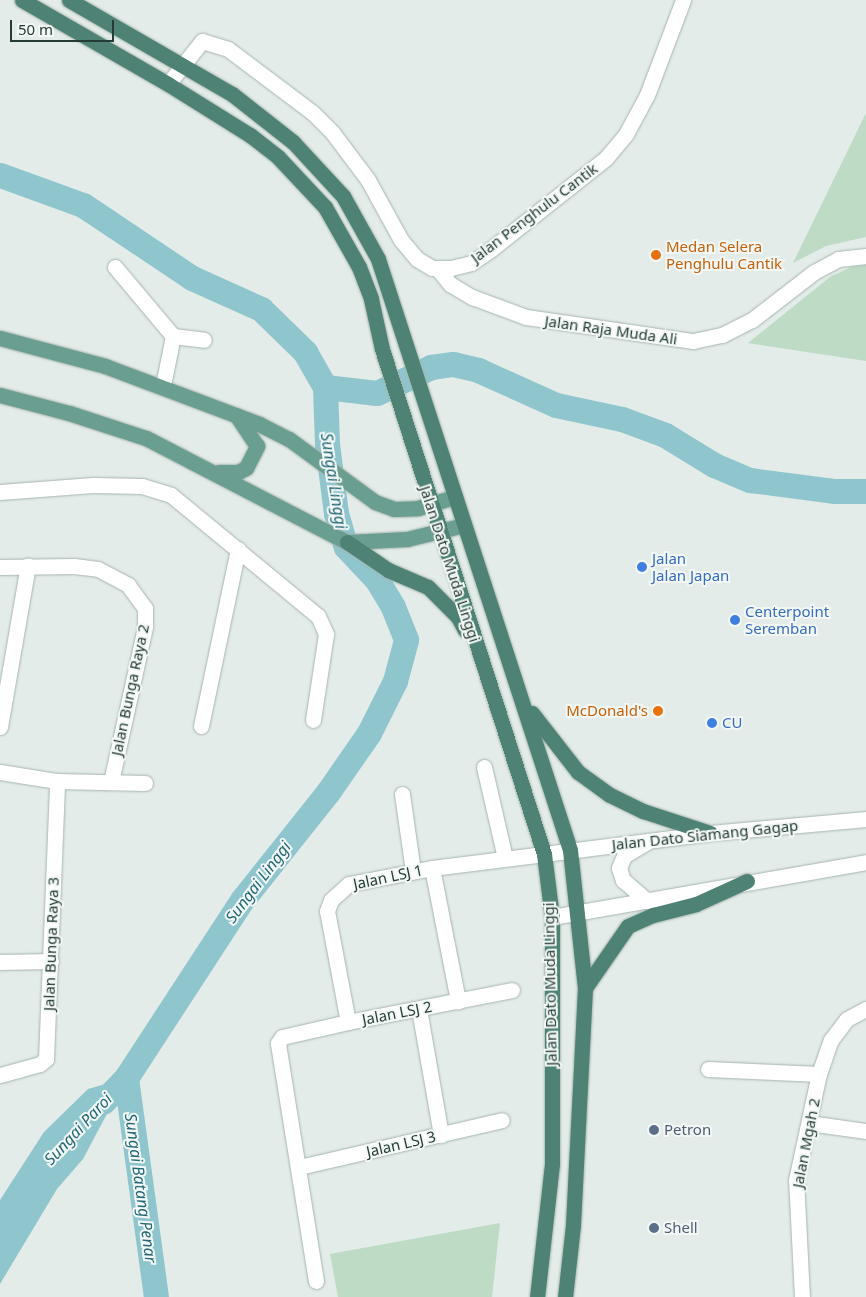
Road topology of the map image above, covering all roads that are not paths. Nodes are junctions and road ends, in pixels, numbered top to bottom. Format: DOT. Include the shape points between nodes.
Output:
graph roads {
  1 [pos="22,0"];
  2 [pos="69,0"];
  3 [pos="683,0"];
  4 [pos="182,64"];
  5 [pos="168,84"];
  6 [pos="866,256"];
  7 [pos="116,267"];
  8 [pos="437,268"];
  9 [pos="173,336"];
  10 [pos="0,338"];
  11 [pos="204,340"];
  12 [pos="163,385"];
  13 [pos="0,395"];
  14 [pos="235,414"];
  15 [pos="217,472"];
  16 [pos="0,492"];
  17 [pos="455,497"];
  18 [pos="432,505"];
  19 [pos="464,526"];
  20 [pos="440,533"];
  21 [pos="347,542"];
  22 [pos="238,549"];
  23 [pos="28,565"];
  24 [pos="0,568"];
  25 [pos="478,653"];
  26 [pos="524,702"];
  27 [pos="313,720"];
  28 [pos="201,726"];
  29 [pos="0,727"];
  30 [pos="484,767"];
  31 [pos="0,772"];
  32 [pos="57,781"];
  33 [pos="110,782"];
  34 [pos="145,784"];
  35 [pos="402,794"];
  36 [pos="866,819"];
  37 [pos="710,833"];
  38 [pos="651,840"];
  39 [pos="570,850"];
  40 [pos="544,854"];
  41 [pos="505,858"];
  42 [pos="866,862"];
  43 [pos="432,868"];
  44 [pos="414,871"];
  45 [pos="747,881"];
  46 [pos="647,900"];
  47 [pos="578,914"];
  48 [pos="552,917"];
  49 [pos="51,961"];
  50 [pos="0,962"];
  51 [pos="585,988"];
  52 [pos="512,990"];
  53 [pos="458,1001"];
  54 [pos="866,1008"];
  55 [pos="420,1009"];
  56 [pos="348,1022"];
  57 [pos="708,1069"];
  58 [pos="819,1074"];
  59 [pos="0,1075"];
  60 [pos="502,1120"];
  61 [pos="808,1124"];
  62 [pos="866,1131"];
  63 [pos="441,1135"];
  64 [pos="299,1167"];
  65 [pos="316,1281"];
  66 [pos="537,1297"];
  67 [pos="565,1297"];
  68 [pos="802,1297"];
  1 -- 5 [label="highway, Jalan Dato Muda Linggi"];
  2 -- 4 [label="highway, Jalan Dato Muda Linggi"];
  3 -- 8 [label="street, Jalan Penghulu Cantik" via="641,108 626,134 606,158 471,263"];
  4 -- 5 [label="street"];
  4 -- 8 [label="street" via="202,41 221,45 313,113 352,156 401,240 416,259"];
  4 -- 17 [label="highway, Jalan Dato Muda Linggi" via="232,94 274,126 320,168 343,196 378,259"];
  5 -- 18 [label="highway, Jalan Dato Muda Linggi" via="250,135 278,157 325,207 359,266 371,299 382,349"];
  6 -- 8 [label="street, Jalan Raja Muda Ali" via="838,259 814,272 752,320 722,335 692,341 526,317 472,297 450,284"];
  7 -- 9 [label="street"];
  9 -- 11 [label="street"];
  9 -- 12 [label="street"];
  10 -- 12 [label="main road" via="35,345"];
  12 -- 14 [label="main road"];
  13 -- 15 [label="main road" via="69,412 146,438"];
  14 -- 15 [label="main road" via="257,446 246,468 238,472"];
  14 -- 18 [label="main road" via="289,439 375,502 394,509"];
  15 -- 21 [label="main road"];
  16 -- 22 [label="street" via="93,485 142,486 171,495"];
  17 -- 18 [label="main road"];
  17 -- 19 [label="highway, Jalan Dato Muda Linggi"];
  18 -- 20 [label="highway, Jalan Dato Muda Linggi"];
  19 -- 20 [label="main road"];
  19 -- 26 [label="highway, Jalan Dato Muda Linggi"];
  20 -- 21 [label="main road" via="407,539"];
  20 -- 25 [label="highway, Jalan Dato Muda Linggi"];
  21 -- 25 [label="highway" via="388,570 428,587 458,617"];
  22 -- 27 [label="street" via="318,616 326,634"];
  22 -- 28 [label="street"];
  23 -- 24 [label="street, Jalan Bunga Raya 2"];
  23 -- 29 [label="street"];
  23 -- 33 [label="street, Jalan Bunga Raya 2" via="98,569 128,585 145,608 145,626"];
  25 -- 40 [label="highway, Jalan Dato Muda Linggi"];
  26 -- 37 [label="highway" via="578,772 610,795 643,811"];
  26 -- 39 [label="highway, Jalan Dato Muda Linggi"];
  30 -- 41 [label="street"];
  31 -- 32 [label="street"];
  32 -- 33 [label="street"];
  32 -- 49 [label="street, Jalan Bunga Raya 3"];
  33 -- 34 [label="street"];
  35 -- 44 [label="street"];
  36 -- 37 [label="street, Jalan Dato Siamang Gagap"];
  37 -- 38 [label="street, Jalan Dato Siamang Gagap"];
  38 -- 39 [label="street, Jalan Dato Siamang Gagap"];
  38 -- 46 [label="street" via="624,856 619,868 623,880"];
  39 -- 40 [label="street, Jalan Dato Siamang Gagap"];
  39 -- 47 [label="highway, Jalan Dato Muda Linggi"];
  40 -- 41 [label="street, Jalan LSJ 1"];
  40 -- 48 [label="highway, Jalan Dato Muda Linggi"];
  41 -- 43 [label="street, Jalan LSJ 1"];
  42 -- 45 [label="street"];
  43 -- 44 [label="street, Jalan LSJ 1"];
  43 -- 53 [label="street"];
  44 -- 56 [label="street, Jalan LSJ 1" via="349,884 331,900 327,911"];
  45 -- 46 [label="street"];
  45 -- 51 [label="highway" via="696,904 653,914 628,926"];
  46 -- 47 [label="street"];
  47 -- 48 [label="street"];
  47 -- 51 [label="highway, Jalan Dato Muda Linggi"];
  48 -- 66 [label="highway, Jalan Dato Muda Linggi" via="552,1164"];
  49 -- 50 [label="street"];
  49 -- 59 [label="street, Jalan Bunga Raya 3" via="46,1059 40,1064"];
  51 -- 67 [label="highway, Jalan Dato Muda Linggi" via="573,1225"];
  52 -- 53 [label="street, Jalan LSJ 2"];
  53 -- 55 [label="street, Jalan LSJ 2"];
  54 -- 58 [label="street, Jalan Mgah 2" via="847,1019 831,1040"];
  55 -- 56 [label="street, Jalan LSJ 2"];
  55 -- 63 [label="street"];
  56 -- 64 [label="street, Jalan LSJ 2" via="282,1037 278,1052"];
  57 -- 58 [label="street"];
  58 -- 61 [label="street, Jalan Mgah 2"];
  60 -- 63 [label="street, Jalan LSJ 3"];
  61 -- 62 [label="street"];
  61 -- 68 [label="street, Jalan Mgah 2" via="796,1180"];
  63 -- 64 [label="street, Jalan LSJ 3"];
  64 -- 65 [label="street"];
}
